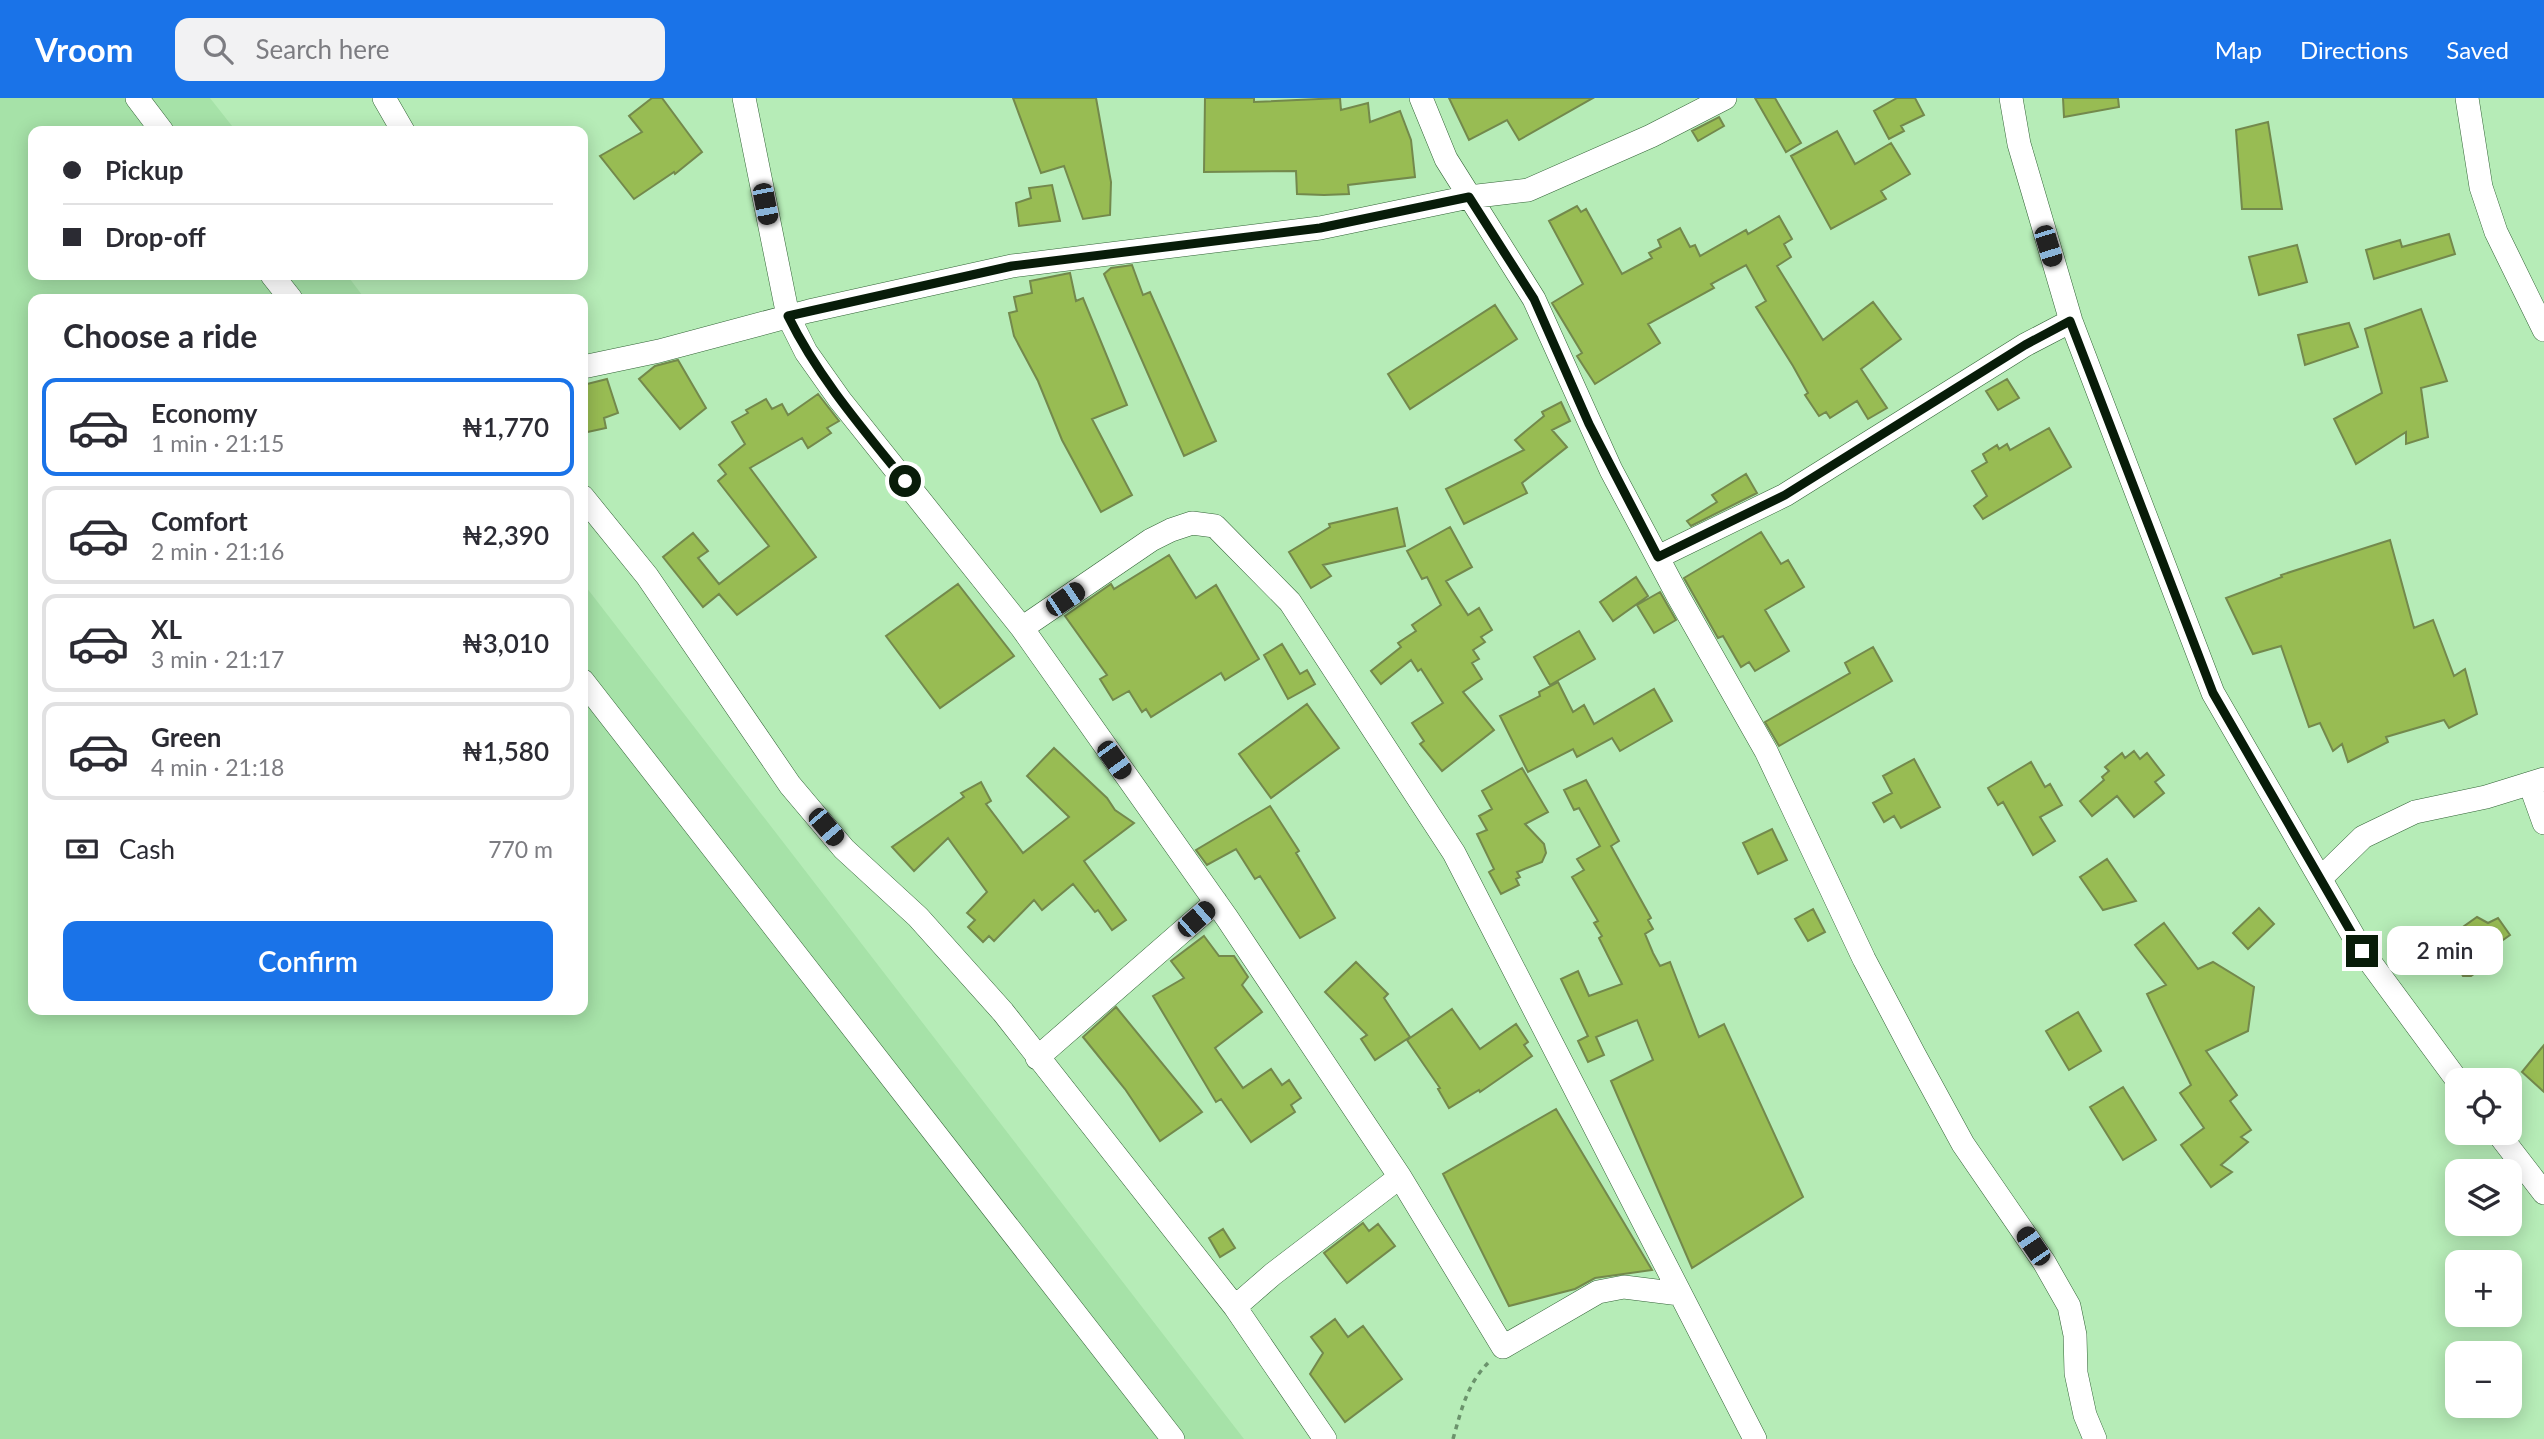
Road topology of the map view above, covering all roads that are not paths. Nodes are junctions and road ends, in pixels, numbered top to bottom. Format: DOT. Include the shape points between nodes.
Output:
graph roads {
  1 [pos="137,98"];
  2 [pos="384,98"];
  3 [pos="744,98"];
  4 [pos="1421,98"];
  5 [pos="1725,98"];
  6 [pos="2011,98"];
  7 [pos="2467,98"];
  8 [pos="158,126"];
  9 [pos="400,126"];
  10 [pos="1469,197"];
  11 [pos="276,280"];
  12 [pos="287,294"];
  13 [pos="788,316"];
  14 [pos="2070,321"];
  15 [pos="2544,330"];
  16 [pos="588,367"];
  17 [pos="588,503"];
  18 [pos="1658,557"];
  19 [pos="1021,628"];
  20 [pos="588,687"];
  21 [pos="2537,781"];
  22 [pos="2544,823"];
  23 [pos="2321,878"];
  24 [pos="1216,902"];
  25 [pos="1037,1058"];
  26 [pos="2448,1068"];
  27 [pos="2507,1145"];
  28 [pos="1400,1177"];
  29 [pos="2544,1193"];
  30 [pos="1681,1294"];
  31 [pos="1235,1307"];
  32 [pos="1173,1439"];
  33 [pos="1325,1439"];
  34 [pos="1755,1439"];
  35 [pos="2095,1439"];
  1 -- 8 [label="street"];
  2 -- 9 [label="street"];
  3 -- 13 [label="street"];
  4 -- 10 [label="street" via="1446,159"];
  5 -- 10 [label="street" via="1528,190"];
  6 -- 14 [label="street" via="2019,144"];
  7 -- 15 [label="street" via="2481,187 2496,232"];
  10 -- 13 [label="street" via="1320,228 1012,266"];
  10 -- 18 [label="street" via="1534,299 1589,424"];
  11 -- 12 [label="street"];
  13 -- 16 [label="street"];
  13 -- 19 [label="street" via="806,352 840,400"];
  14 -- 18 [label="street" via="1785,495"];
  14 -- 23 [label="street" via="2213,693"];
  17 -- 25 [label="street" via="647,576 790,785 844,849 918,916"];
  18 -- 35 [label="street" via="1766,751 1864,959 1932,1088 1963,1144 2069,1306 2076,1373"];
  19 -- 24 [label="street"];
  19 -- 30 [label="street" via="1161,535 1192,523 1215,526 1290,602 1454,853"];
  20 -- 32 [label="street"];
  21 -- 22 [label="street"];
  21 -- 23 [label="street" via="2415,812 2363,837"];
  23 -- 26 [label="street" via="2362,951"];
  24 -- 25 [label="street"];
  24 -- 28 [label="street"];
  25 -- 31 [label="street"];
  27 -- 29 [label="street"];
  28 -- 30 [label="street" via="1503,1347 1598,1292 1624,1287"];
  28 -- 31 [label="street"];
  30 -- 34 [label="street"];
  31 -- 33 [label="street"];
}
